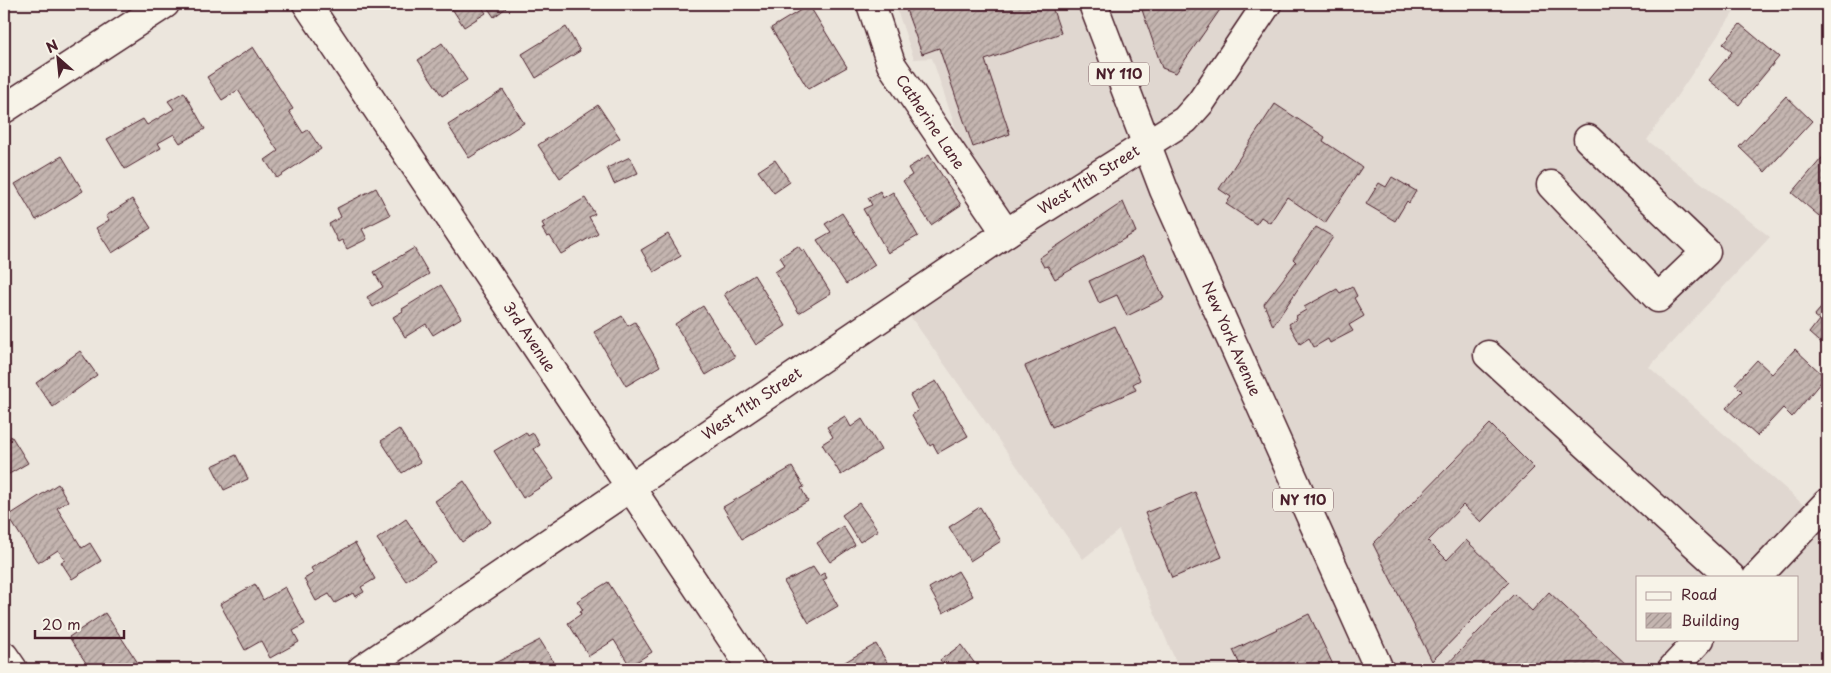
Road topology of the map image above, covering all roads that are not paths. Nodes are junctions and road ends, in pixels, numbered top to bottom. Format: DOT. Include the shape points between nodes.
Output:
graph roads {
  1 [pos="165,4"];
  2 [pos="307,4"];
  3 [pos="870,4"];
  4 [pos="1093,4"];
  5 [pos="1267,4"];
  6 [pos="4,109"];
  7 [pos="1588,139"];
  8 [pos="1146,144"];
  9 [pos="1551,185"];
  10 [pos="1006,233"];
  11 [pos="1488,356"];
  12 [pos="631,486"];
  13 [pos="1827,503"];
  14 [pos="1730,576"];
  15 [pos="1759,576"];
  16 [pos="1699,640"];
  17 [pos="4,656"];
  18 [pos="13,669"];
  19 [pos="362,669"];
  20 [pos="752,669"];
  21 [pos="1379,669"];
  22 [pos="1672,669"];
  1 -- 6 [label="street"];
  2 -- 12 [label="street, 3rd Avenue"];
  3 -- 10 [label="street, Catherine Lane" via="891,64"];
  4 -- 8 [label="street, New York Avenue / NY 110"];
  5 -- 8 [label="street, West 11th Street" via="1201,102 1185,120"];
  7 -- 9 [label="street" via="1706,252 1658,298"];
  8 -- 10 [label="street, West 11th Street"];
  8 -- 21 [label="street, New York Avenue / NY 110"];
  10 -- 12 [label="street, West 11th Street"];
  11 -- 14 [label="street"];
  12 -- 19 [label="street, West 11th Street"];
  12 -- 20 [label="street, 3rd Avenue"];
  13 -- 15 [label="street"];
  16 -- 22 [label="street"];
  17 -- 18 [label="street"];
}
